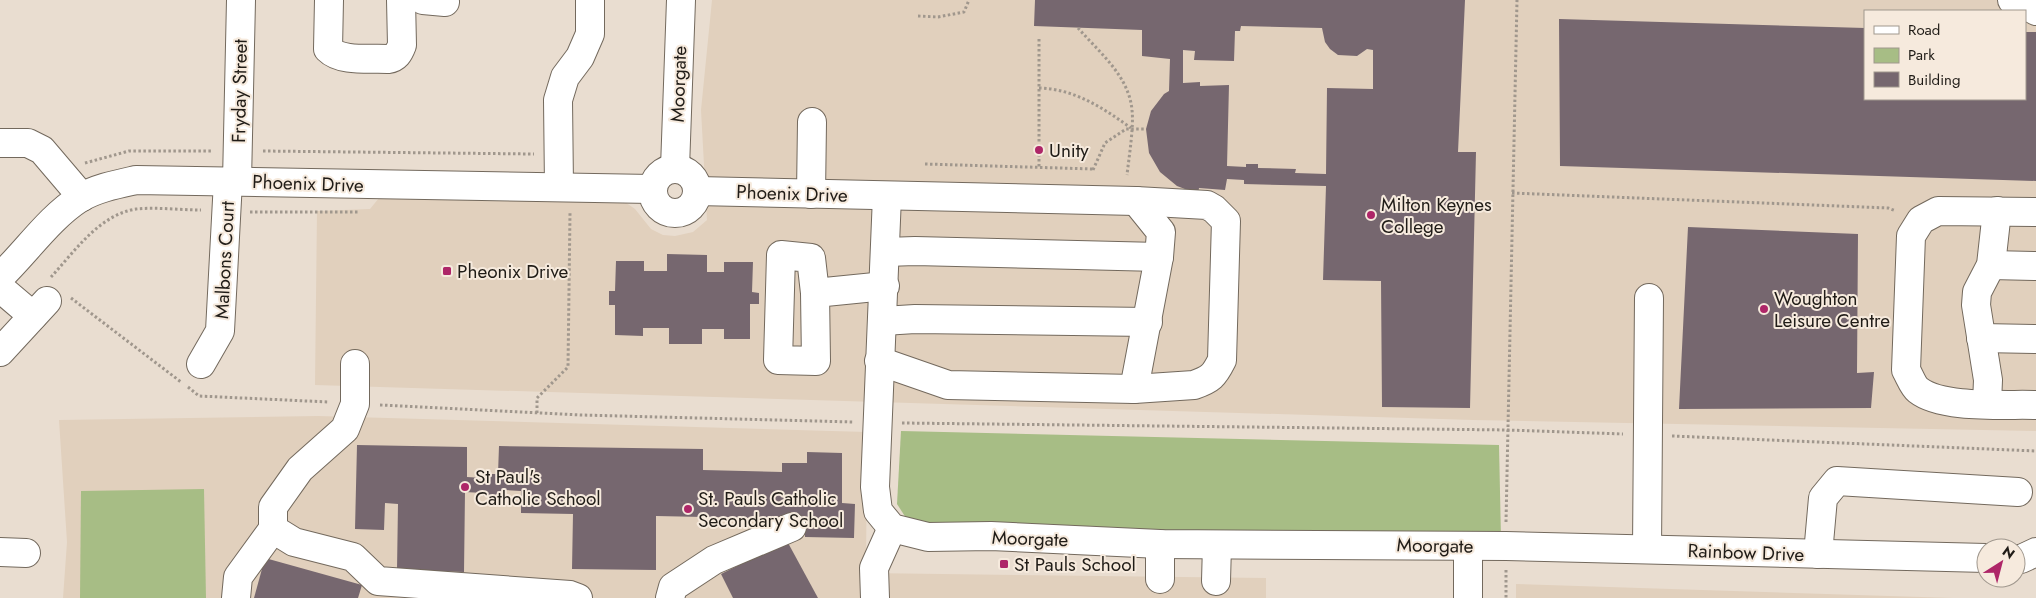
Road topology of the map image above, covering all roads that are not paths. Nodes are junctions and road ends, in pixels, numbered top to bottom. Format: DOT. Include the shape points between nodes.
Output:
graph roads {
  1 [pos="241,0"];
  2 [pos="329,0"];
  3 [pos="401,0"];
  4 [pos="590,0"];
  5 [pos="681,0"];
  6 [pos="2012,0"];
  7 [pos="2036,12"];
  8 [pos="812,122"];
  9 [pos="0,143"];
  10 [pos="676,168"];
  11 [pos="232,181"];
  12 [pos="565,187"];
  13 [pos="652,190"];
  14 [pos="697,191"];
  15 [pos="811,194"];
  16 [pos="887,196"];
  17 [pos="82,197"];
  18 [pos="1132,201"];
  19 [pos="1997,211"];
  20 [pos="2036,212"];
  21 [pos="886,252"];
  22 [pos="1159,257"];
  23 [pos="1990,265"];
  24 [pos="2036,266"];
  25 [pos="0,277"];
  26 [pos="885,286"];
  27 [pos="0,288"];
  28 [pos="816,293"];
  29 [pos="1649,298"];
  30 [pos="883,321"];
  31 [pos="1148,322"];
  32 [pos="1981,338"];
  33 [pos="2036,339"];
  34 [pos="0,352"];
  35 [pos="879,361"];
  36 [pos="201,364"];
  37 [pos="355,364"];
  38 [pos="1134,389"];
  39 [pos="1987,403"];
  40 [pos="2036,405"];
  41 [pos="2018,492"];
  42 [pos="792,527"];
  43 [pos="892,528"];
  44 [pos="272,529"];
  45 [pos="1160,544"];
  46 [pos="1217,545"];
  47 [pos="1468,546"];
  48 [pos="1506,546"];
  49 [pos="1647,549"];
  50 [pos="1818,554"];
  51 [pos="1976,558"];
  52 [pos="1160,579"];
  53 [pos="1216,581"];
  54 [pos="459,593"];
  55 [pos="512,594"];
  56 [pos="236,598"];
  57 [pos="578,598"];
  58 [pos="670,598"];
  59 [pos="876,598"];
  60 [pos="1468,598"];
  1 -- 11 [label="street, Fryday Street"];
  2 -- 3 [label="street" via="328,49 341,57 388,59 393,58 402,45"];
  4 -- 12 [label="street" via="590,34 580,57 565,77 558,100"];
  5 -- 10 [label="street, Moorgate"];
  6 -- 7 [label="street"];
  8 -- 15 [label="street"];
  9 -- 17 [label="street" via="28,143 42,150"];
  10 -- 13 [label="street" via="664,171 656,178"];
  10 -- 14 [label="street" via="694,180"];
  11 -- 12 [label="street, Phoenix Drive"];
  11 -- 17 [label="street, Phoenix Drive" via="136,180"];
  11 -- 36 [label="street, Malbons Court" via="227,210 220,331"];
  12 -- 13 [label="street, Phoenix Drive"];
  13 -- 14 [label="street" via="654,201 662,210 674,214 685,211 694,203"];
  14 -- 15 [label="street, Phoenix Drive"];
  15 -- 16 [label="street, Phoenix Drive"];
  16 -- 18 [label="street, Phoenix Drive"];
  16 -- 21 [label="street"];
  17 -- 25 [label="street, Phoenix Drive" via="58,215"];
  18 -- 22 [label="street" via="1161,232"];
  18 -- 38 [label="street, Phoenix Drive" via="1207,205 1226,221 1222,360 1214,376 1194,385"];
  19 -- 20 [label="street"];
  19 -- 23 [label="street"];
  19 -- 39 [label="street" via="1938,211 1921,220 1911,236 1906,370 1916,388 1927,396 1946,402"];
  21 -- 22 [label="street"];
  21 -- 26 [label="street"];
  22 -- 31 [label="street"];
  23 -- 24 [label="street"];
  23 -- 32 [label="street" via="1977,292"];
  26 -- 28 [label="street"];
  26 -- 30 [label="street"];
  27 -- 34 [label="street" via="49,298"];
  29 -- 49 [label="street"];
  30 -- 31 [label="street"];
  30 -- 35 [label="street"];
  31 -- 38 [label="street"];
  32 -- 33 [label="street"];
  32 -- 39 [label="street" via="1988,380"];
  35 -- 38 [label="street" via="948,384"];
  35 -- 43 [label="street" via="875,487 878,511"];
  37 -- 44 [label="street" via="355,404 345,429 300,468 273,507"];
  39 -- 40 [label="street"];
  41 -- 50 [label="street" via="1838,481 1823,498"];
  42 -- 58 [label="street" via="714,560 673,587"];
  43 -- 45 [label="street, Moorgate" via="928,537 991,536"];
  43 -- 59 [label="street" via="874,568"];
  44 -- 54 [label="street" via="294,542 352,557 378,581"];
  44 -- 56 [label="street" via="238,577"];
  45 -- 46 [label="street, Moorgate"];
  45 -- 52 [label="street"];
  46 -- 47 [label="street, Moorgate"];
  46 -- 53 [label="street"];
  47 -- 48 [label="street, Moorgate"];
  47 -- 60 [label="street"];
  48 -- 49 [label="street, Rainbow Drive"];
  49 -- 50 [label="street, Rainbow Drive"];
  50 -- 51 [label="street, Rainbow Drive"];
  54 -- 55 [label="street"];
  55 -- 57 [label="street" via="570,595"];
}
